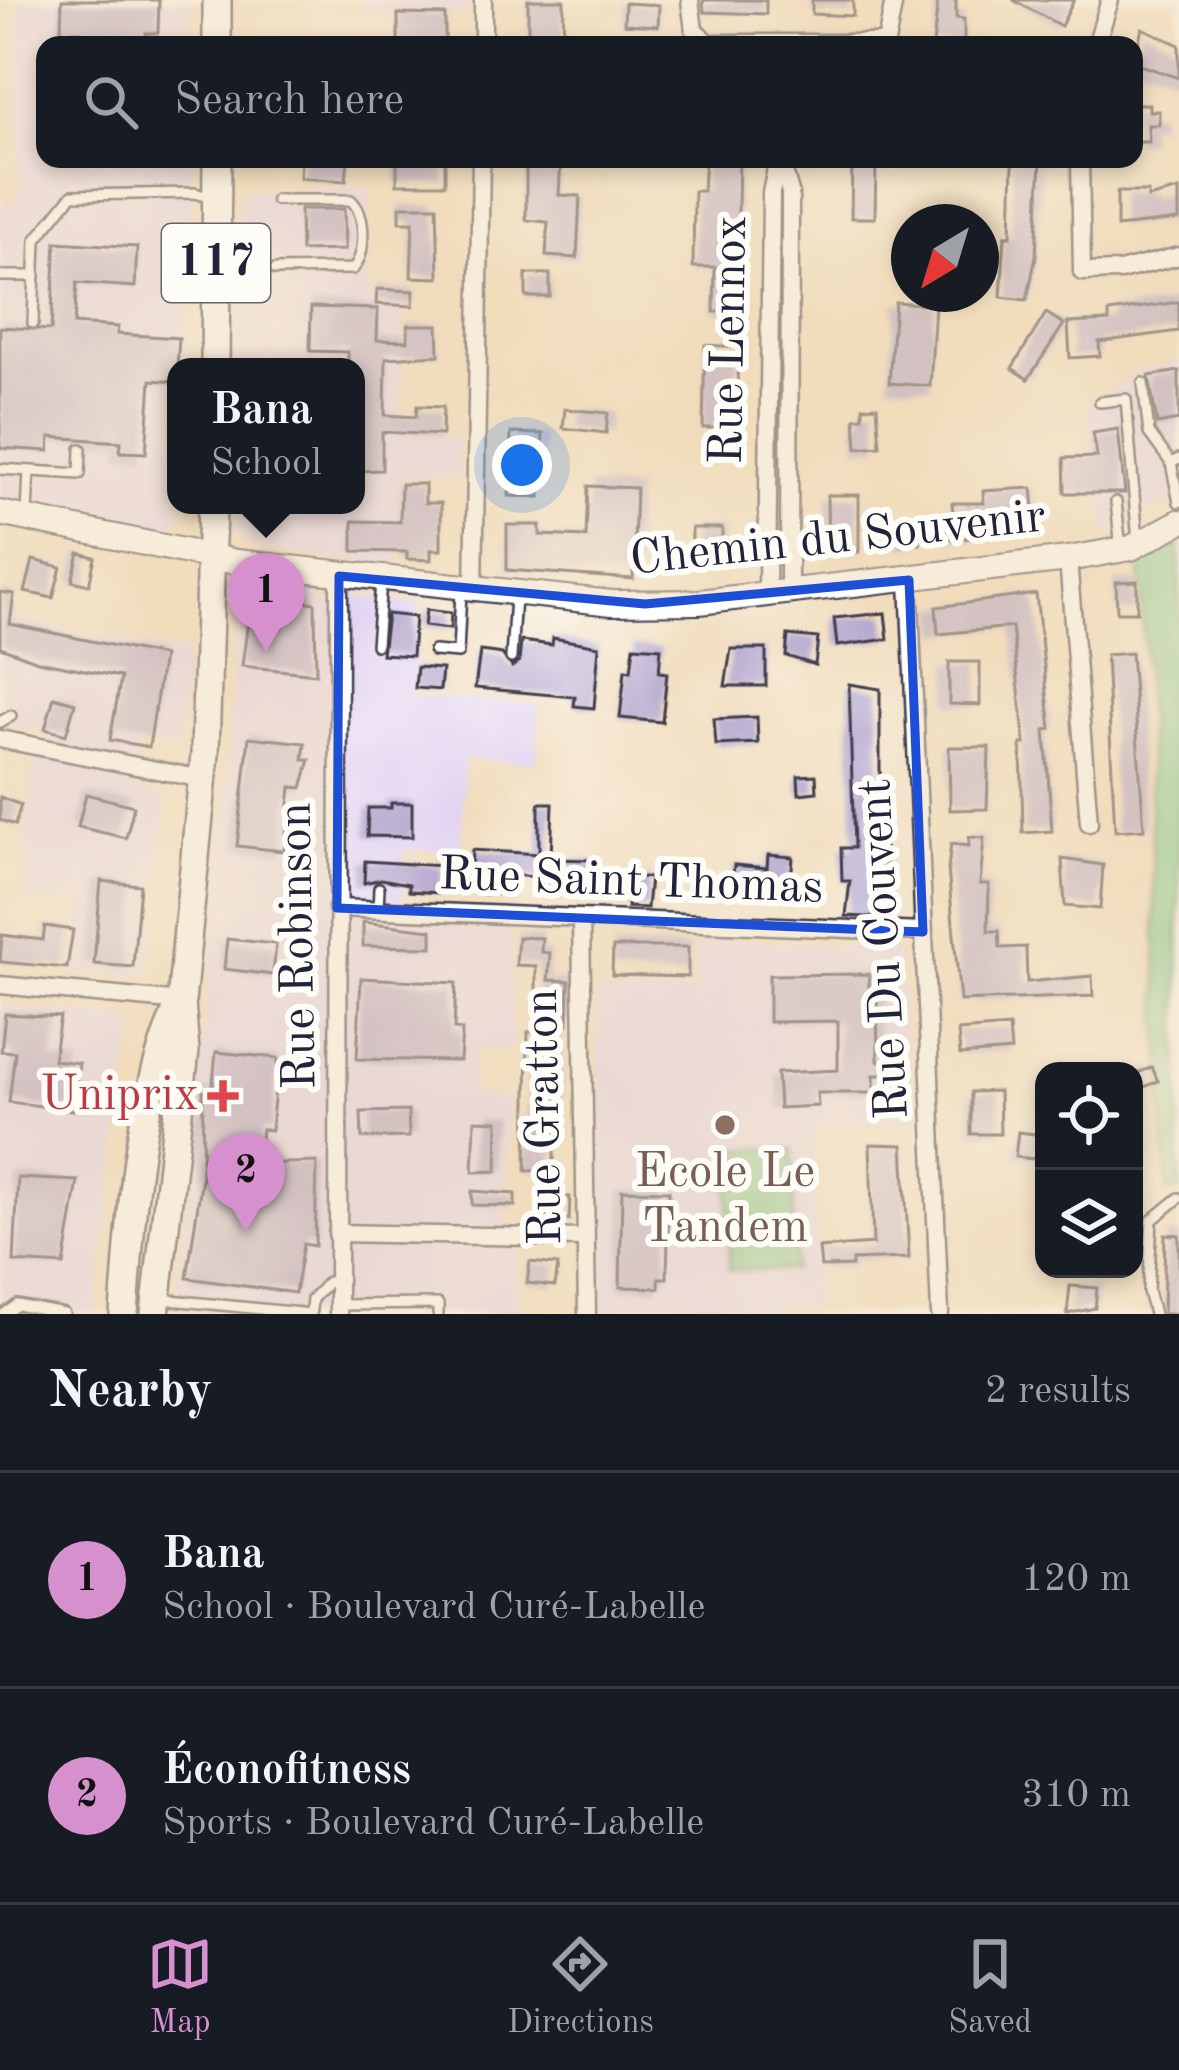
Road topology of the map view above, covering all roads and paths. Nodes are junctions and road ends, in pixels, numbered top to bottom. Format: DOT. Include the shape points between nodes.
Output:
graph roads {
  1 [pos="217,0"];
  2 [pos="483,0"];
  3 [pos="690,0"];
  4 [pos="894,0"];
  5 [pos="1110,0"];
  6 [pos="217,36"];
  7 [pos="483,36"];
  8 [pos="701,36"];
  9 [pos="887,36"];
  10 [pos="1099,36"];
  11 [pos="217,168"];
  12 [pos="482,168"];
  13 [pos="782,168"];
  14 [pos="1080,168"];
  15 [pos="217,200"];
  16 [pos="276,200"];
  17 [pos="1179,256"];
  18 [pos="275,270"];
  19 [pos="0,276"];
  20 [pos="35,277"];
  21 [pos="33,323"];
  22 [pos="214,358"];
  23 [pos="1143,383"];
  24 [pos="1100,402"];
  25 [pos="81,449"];
  26 [pos="1175,461"];
  27 [pos="0,470"];
  28 [pos="29,471"];
  29 [pos="1116,502"];
  30 [pos="1179,502"];
  31 [pos="0,513"];
  32 [pos="212,514"];
  33 [pos="27,520"];
  34 [pos="1179,522"];
  35 [pos="1130,547"];
  36 [pos="212,558"];
  37 [pos="1068,559"];
  38 [pos="338,576"];
  39 [pos="909,580"];
  40 [pos="381,582"];
  41 [pos="468,591"];
  42 [pos="778,594"];
  43 [pos="516,596"];
  44 [pos="376,645"];
  45 [pos="434,651"];
  46 [pos="511,658"];
  47 [pos="0,739"];
  48 [pos="202,779"];
  49 [pos="1088,823"];
  50 [pos="379,888"];
  51 [pos="337,908"];
  52 [pos="378,909"];
  53 [pos="580,919"];
  54 [pos="923,932"];
  55 [pos="0,985"];
  56 [pos="181,1002"];
  57 [pos="1179,1198"];
  58 [pos="337,1233"];
  59 [pos="585,1238"];
  60 [pos="337,1281"];
  61 [pos="155,1306"];
  62 [pos="338,1310"];
  63 [pos="311,1312"];
  64 [pos="4,1314"];
  65 [pos="64,1314"];
  66 [pos="124,1314"];
  67 [pos="438,1314"];
  68 [pos="587,1314"];
  69 [pos="940,1314"];
  70 [pos="1154,1314"];
  1 -- 6 [label="main road"];
  2 -- 7 [label="street"];
  3 -- 8 [label="street"];
  4 -- 9 [label="street"];
  5 -- 10 [label="street"];
  11 -- 15 [label="main road, 117"];
  12 -- 41 [label="street"];
  13 -- 42 [label="street, Rue Lennox" via="790,192"];
  14 -- 17 [label="street" via="1082,272"];
  15 -- 20 [label="lane" via="72,195 36,240"];
  15 -- 22 [label="main road, 117"];
  16 -- 18 [label="lane" via="351,200 361,214 361,253 352,269"];
  19 -- 20 [label="lane"];
  20 -- 21 [label="lane"];
  23 -- 26 [label="lane" via="1149,433"];
  24 -- 35 [label="lane" via="1126,400"];
  25 -- 28 [label="lane" via="80,474"];
  26 -- 30 [label="lane"];
  27 -- 28 [label="lane"];
  28 -- 33 [label="lane"];
  29 -- 35 [label="lane"];
  31 -- 33 [label="street, Chemin du Souvenir"];
  32 -- 36 [label="main road"];
  33 -- 36 [label="street, Chemin du Souvenir"];
  34 -- 35 [label="street, Chemin du Souvenir"];
  35 -- 37 [label="street, Chemin du Souvenir"];
  36 -- 38 [label="street, Chemin du Souvenir"];
  36 -- 48 [label="main road"];
  37 -- 39 [label="street, Chemin du Souvenir"];
  37 -- 49 [label="street"];
  38 -- 40 [label="street, Chemin du Souvenir"];
  38 -- 51 [label="street, Rue Robinson"];
  39 -- 42 [label="street, Chemin du Souvenir"];
  39 -- 54 [label="street, Rue Du Couvent"];
  40 -- 41 [label="street, Chemin du Souvenir"];
  40 -- 44 [label="lane"];
  41 -- 43 [label="street, Chemin du Souvenir"];
  41 -- 45 [label="lane" via="458,653"];
  42 -- 43 [label="street, Chemin du Souvenir" via="674,604"];
  43 -- 46 [label="lane"];
  47 -- 48 [label="street"];
  48 -- 56 [label="main road"];
  50 -- 52 [label="lane"];
  51 -- 52 [label="street, Rue Saint Thomas"];
  51 -- 58 [label="street, Rue Robinson"];
  52 -- 53 [label="street, Rue Saint Thomas"];
  53 -- 54 [label="street, Rue Saint Thomas"];
  53 -- 59 [label="street, Rue Gratton"];
  54 -- 69 [label="street, Rue Du Couvent"];
  55 -- 56 [label="street"];
  56 -- 61 [label="main road" via="184,1052"];
  56 -- 66 [label="main road" via="160,1047"];
  57 -- 70 [label="lane" via="1151,1226"];
  58 -- 59 [label="street"];
  58 -- 60 [label="street, Rue Robinson"];
  59 -- 68 [label="street, Rue Gratton"];
  60 -- 62 [label="street, Rue Robinson"];
  60 -- 63 [label="lane" via="312,1299"];
  61 -- 63 [label="lane"];
  62 -- 67 [label="lane" via="438,1304"];
  64 -- 65 [label="lane" via="17,1305"];
}
